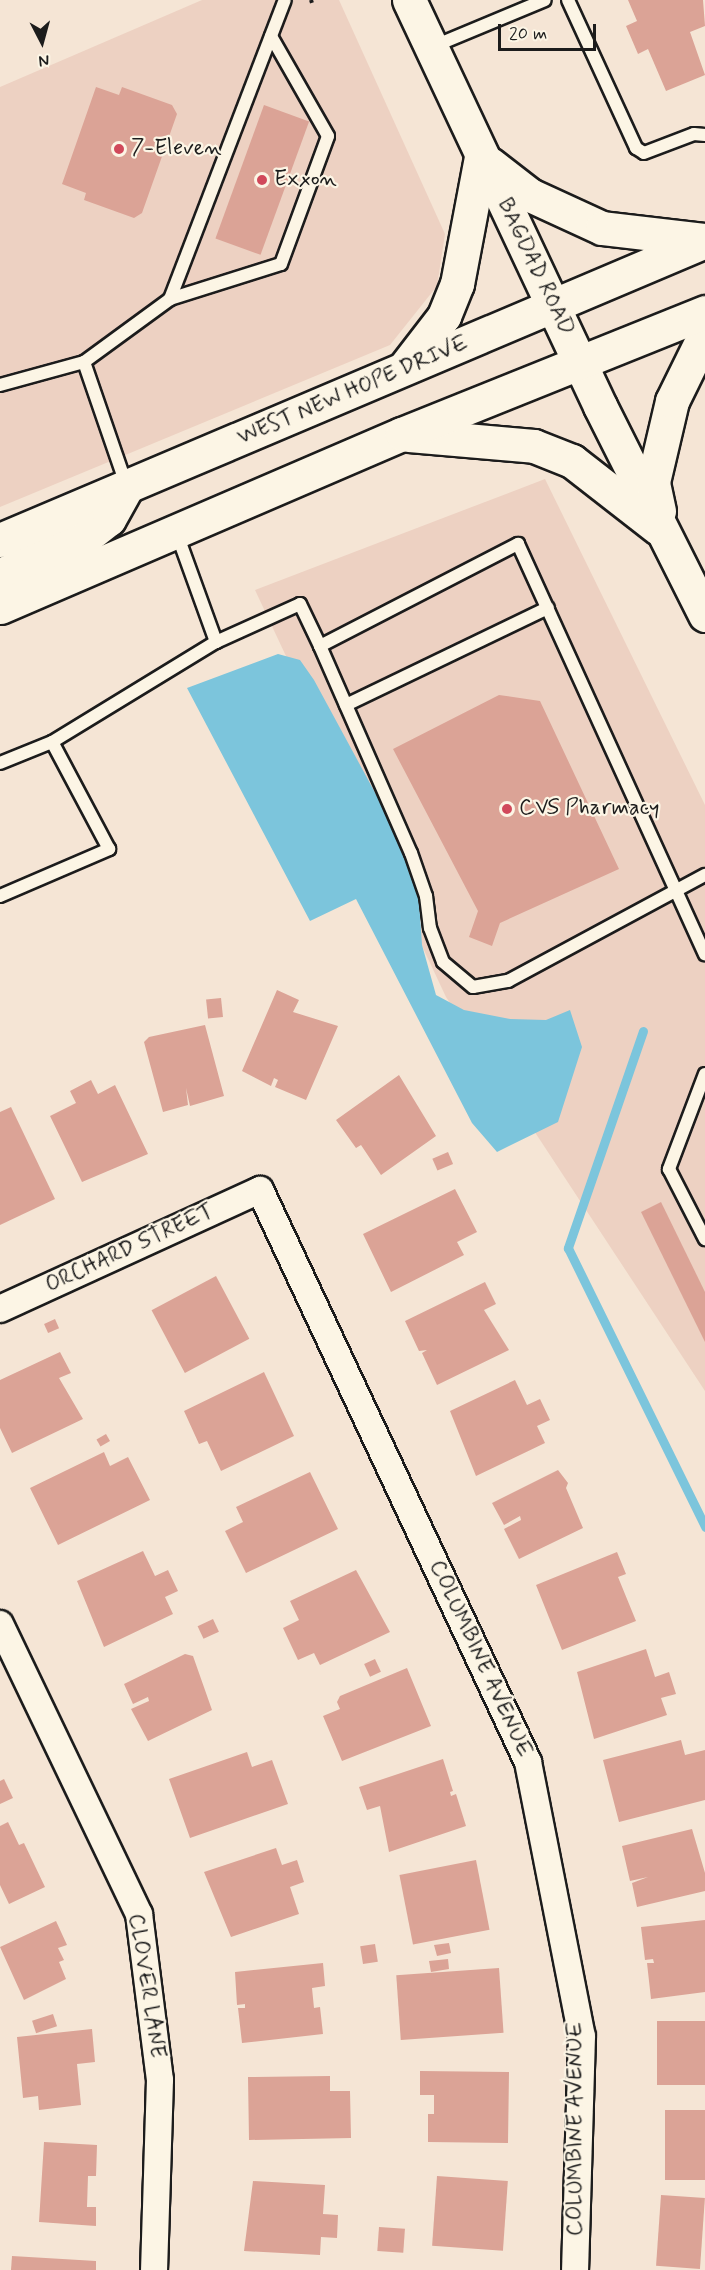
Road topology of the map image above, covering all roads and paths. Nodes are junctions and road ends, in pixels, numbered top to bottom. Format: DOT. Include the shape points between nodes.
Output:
graph roads {
  1 [pos="285,0"];
  2 [pos="409,0"];
  3 [pos="545,0"];
  4 [pos="568,0"];
  5 [pos="271,36"];
  6 [pos="431,48"];
  7 [pos="705,135"];
  8 [pos="482,157"];
  9 [pos="705,240"];
  10 [pos="170,299"];
  11 [pos="553,303"];
  12 [pos="705,312"];
  13 [pos="705,334"];
  14 [pos="84,362"];
  15 [pos="579,362"];
  16 [pos="403,369"];
  17 [pos="0,385"];
  18 [pos="402,434"];
  19 [pos="127,486"];
  20 [pos="664,533"];
  21 [pos="177,534"];
  22 [pos="0,540"];
  23 [pos="0,574"];
  24 [pos="0,607"];
  25 [pos="548,608"];
  26 [pos="705,615"];
  27 [pos="216,642"];
  28 [pos="320,646"];
  29 [pos="346,705"];
  30 [pos="51,742"];
  31 [pos="0,763"];
  32 [pos="705,875"];
  33 [pos="677,891"];
  34 [pos="0,896"];
  35 [pos="705,954"];
  36 [pos="705,1074"];
  37 [pos="260,1190"];
  38 [pos="705,1239"];
  39 [pos="0,1309"];
  40 [pos="0,1624"];
  41 [pos="154,2270"];
  42 [pos="574,2270"];
  1 -- 5 [label="lane"];
  2 -- 6 [label="main road, BAGDAD ROAD"];
  3 -- 6 [label="lane"];
  4 -- 7 [label="lane" via="636,148 644,153 694,134"];
  5 -- 10 [label="lane"];
  5 -- 10 [label="lane" via="328,136 281,264"];
  6 -- 8 [label="main road, BAGDAD ROAD"];
  8 -- 9 [label="main road" via="530,195 602,228"];
  8 -- 11 [label="main road, BAGDAD ROAD"];
  8 -- 16 [label="main road" via="457,284 444,316"];
  9 -- 11 [label="main road, WEST NEW HOPE DRIVE"];
  10 -- 14 [label="lane"];
  11 -- 15 [label="main road, BAGDAD ROAD"];
  11 -- 16 [label="main road, WEST NEW HOPE DRIVE"];
  12 -- 15 [label="main road"];
  13 -- 20 [label="main road" via="676,387 653,482"];
  14 -- 17 [label="lane"];
  14 -- 19 [label="lane"];
  15 -- 18 [label="main road"];
  15 -- 20 [label="main road, BAGDAD ROAD"];
  16 -- 19 [label="main road, WEST NEW HOPE DRIVE"];
  18 -- 20 [label="main road" via="534,446 572,461"];
  18 -- 21 [label="main road"];
  19 -- 22 [label="main road, WEST NEW HOPE DRIVE"];
  19 -- 23 [label="main road" via="110,519 82,540"];
  20 -- 26 [label="main road"];
  21 -- 24 [label="main road"];
  21 -- 27 [label="lane"];
  25 -- 28 [label="lane" via="518,544"];
  25 -- 29 [label="lane"];
  25 -- 33 [label="lane"];
  27 -- 28 [label="lane" via="300,604"];
  27 -- 30 [label="lane"];
  28 -- 29 [label="lane"];
  29 -- 33 [label="lane" via="411,853 443,962 473,987 508,981"];
  30 -- 31 [label="lane"];
  30 -- 34 [label="lane" via="109,849"];
  32 -- 33 [label="lane"];
  33 -- 35 [label="lane"];
  36 -- 38 [label="lane" via="669,1169"];
  37 -- 39 [label="street, ORCHARD STREET"];
  37 -- 42 [label="street, COLUMBINE AVENUE" via="528,1762 582,2036"];
  40 -- 41 [label="street, CLOVER LANE" via="139,1914 160,2080"];
}
